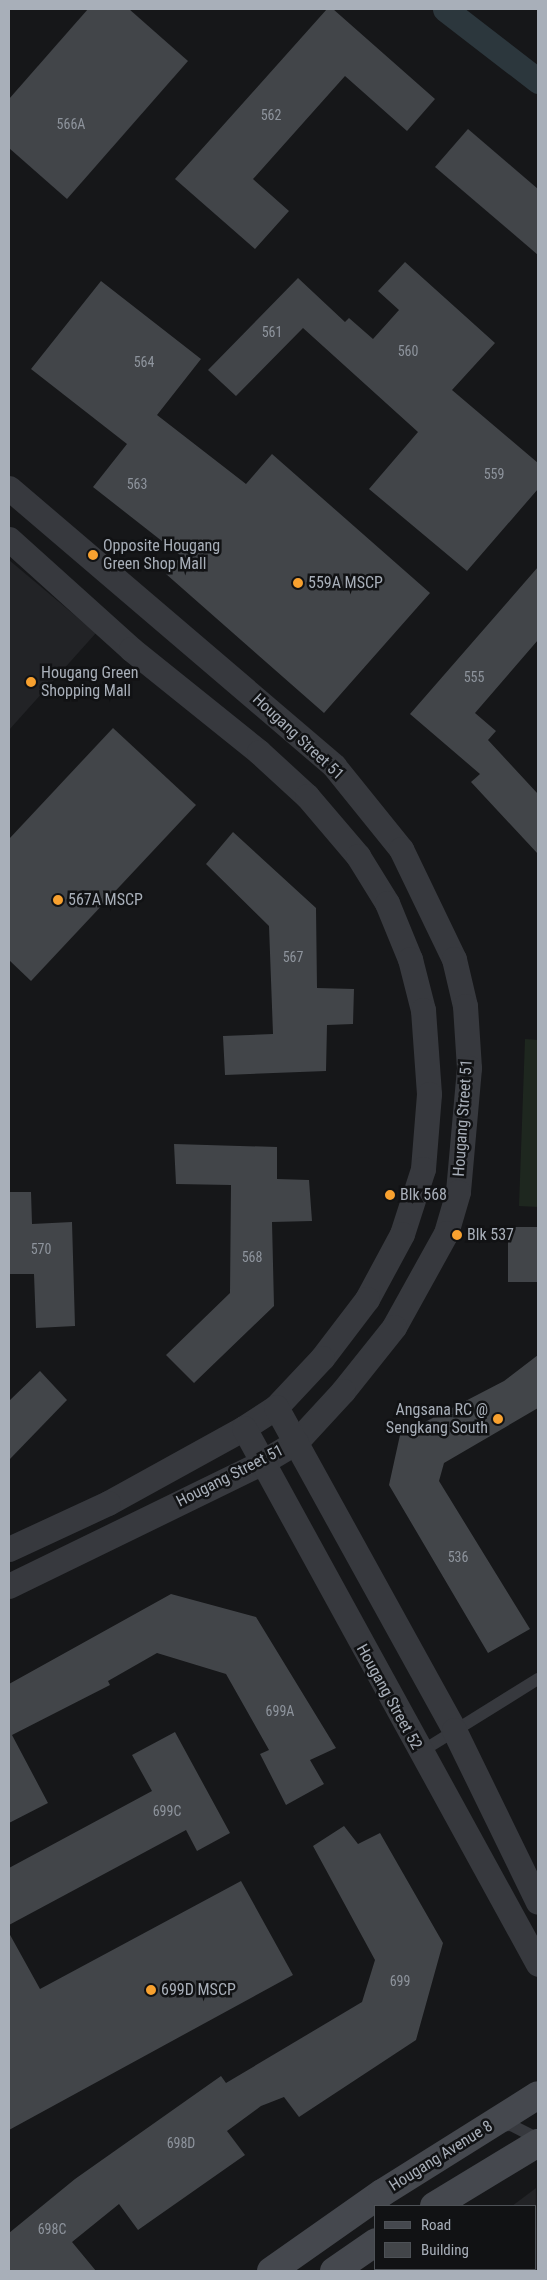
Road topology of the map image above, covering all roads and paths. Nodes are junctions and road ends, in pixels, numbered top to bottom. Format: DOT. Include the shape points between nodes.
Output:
graph roads {
  1 [pos="9,488"];
  2 [pos="9,539"];
  3 [pos="276,1407"];
  4 [pos="244,1428"];
  5 [pos="296,1442"];
  6 [pos="263,1462"];
  7 [pos="9,1549"];
  8 [pos="9,1586"];
  9 [pos="538,1680"];
  10 [pos="454,1730"];
  11 [pos="419,1753"];
  12 [pos="538,1902"];
  13 [pos="538,1964"];
  14 [pos="538,2095"];
  15 [pos="486,2127"];
  16 [pos="538,2141"];
  17 [pos="436,2205"];
  18 [pos="374,2243"];
  19 [pos="271,2271"];
  20 [pos="334,2271"];
  1 -- 5 [label="street, Hougang Street 51" via="334,766 401,848 454,959 465,1006 469,1068 458,1192 446,1233 394,1327"];
  2 -- 3 [label="street, Hougang Street 51" via="131,650 307,796 358,856 387,903 410,959 428,1048 423,1168 402,1234 367,1299 322,1358"];
  3 -- 4 [label="street, Hougang Street 51"];
  3 -- 5 [label="street"];
  4 -- 6 [label="street, Hougang Street 52"];
  4 -- 7 [label="street, Hougang Street 51" via="108,1503"];
  5 -- 6 [label="street, Hougang Street 51"];
  5 -- 10 [label="street"];
  6 -- 8 [label="street, Hougang Street 51"];
  6 -- 11 [label="street, Hougang Street 52"];
  9 -- 10 [label="lane"];
  10 -- 11 [label="lane"];
  10 -- 12 [label="street"];
  11 -- 13 [label="street, Hougang Street 52"];
  14 -- 15 [label="main road, Hougang Avenue 8"];
  15 -- 16 [label="lane" via="511,2125"];
  15 -- 19 [label="main road, Hougang Avenue 8"];
  16 -- 17 [label="main road"];
  18 -- 20 [label="main road"];
}
